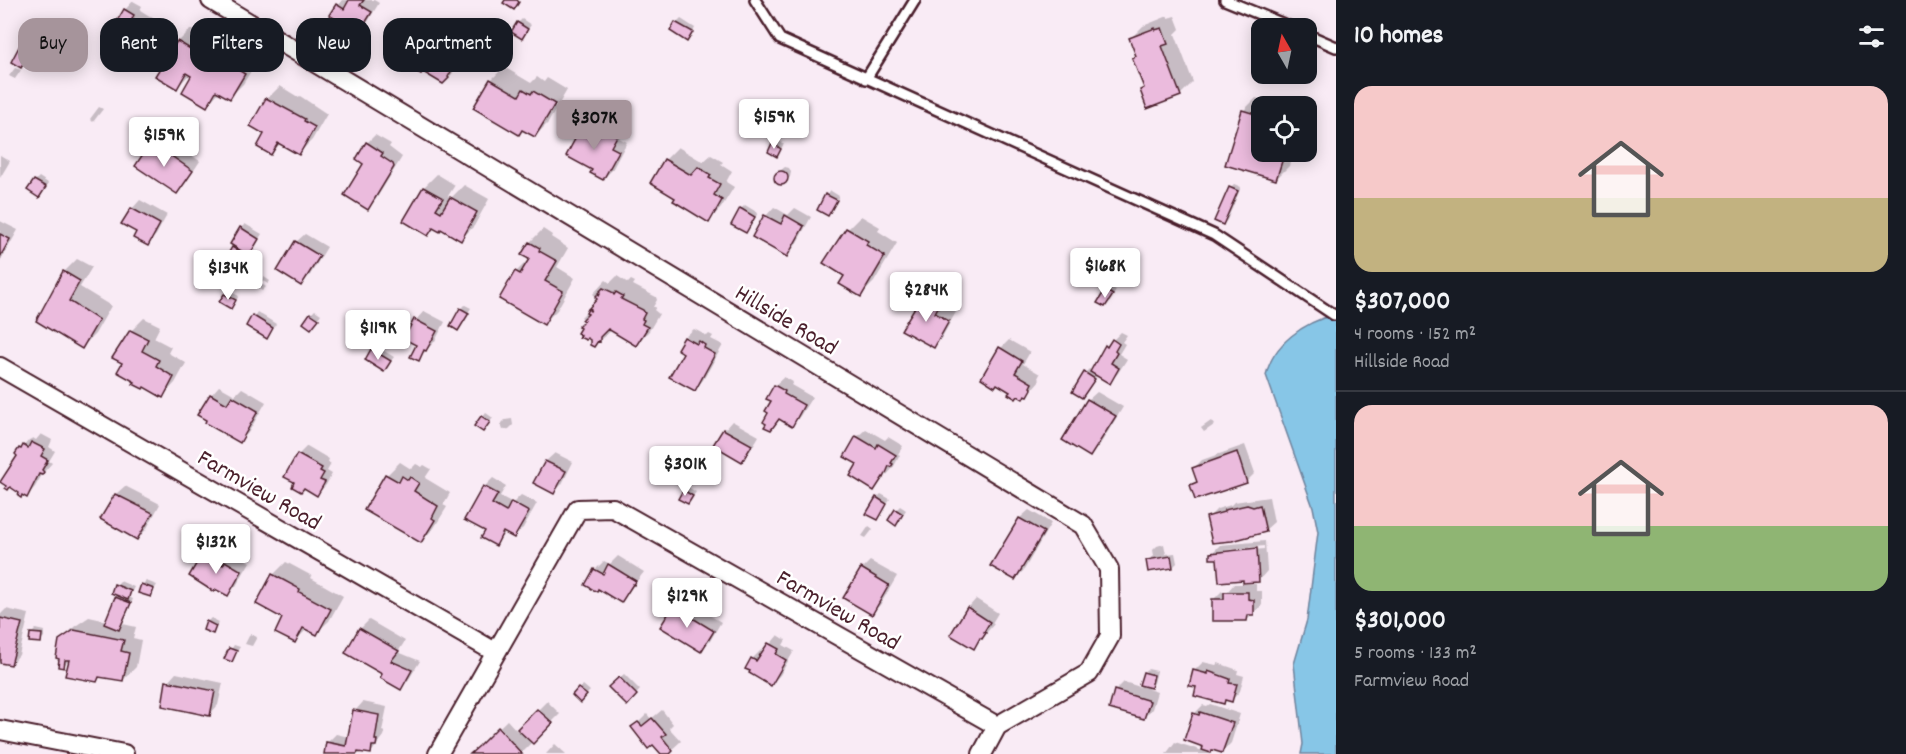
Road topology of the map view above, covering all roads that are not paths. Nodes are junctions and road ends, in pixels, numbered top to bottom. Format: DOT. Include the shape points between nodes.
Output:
graph roads {
  1 [pos="211,0"];
  2 [pos="755,0"];
  3 [pos="915,0"];
  4 [pos="1225,0"];
  5 [pos="1269,18"];
  6 [pos="1317,38"];
  7 [pos="1336,46"];
  8 [pos="866,79"];
  9 [pos="1334,315"];
  10 [pos="0,368"];
  11 [pos="495,652"];
  12 [pos="997,726"];
  13 [pos="0,730"];
  14 [pos="124,754"];
  15 [pos="438,754"];
  16 [pos="982,754"];
  1 -- 12 [label="street, Hillside Road" via="1083,525 1109,569 1110,636 1089,673"];
  2 -- 8 [label="lane" via="780,39"];
  3 -- 8 [label="lane"];
  4 -- 5 [label="lane"];
  6 -- 7 [label="lane"];
  8 -- 9 [label="lane" via="1214,235"];
  10 -- 11 [label="street, Farmview Road"];
  11 -- 12 [label="street, Farmview Road" via="578,508 613,508"];
  11 -- 15 [label="street, Farmview Road"];
  12 -- 16 [label="street"];
  13 -- 14 [label="street"];
}
